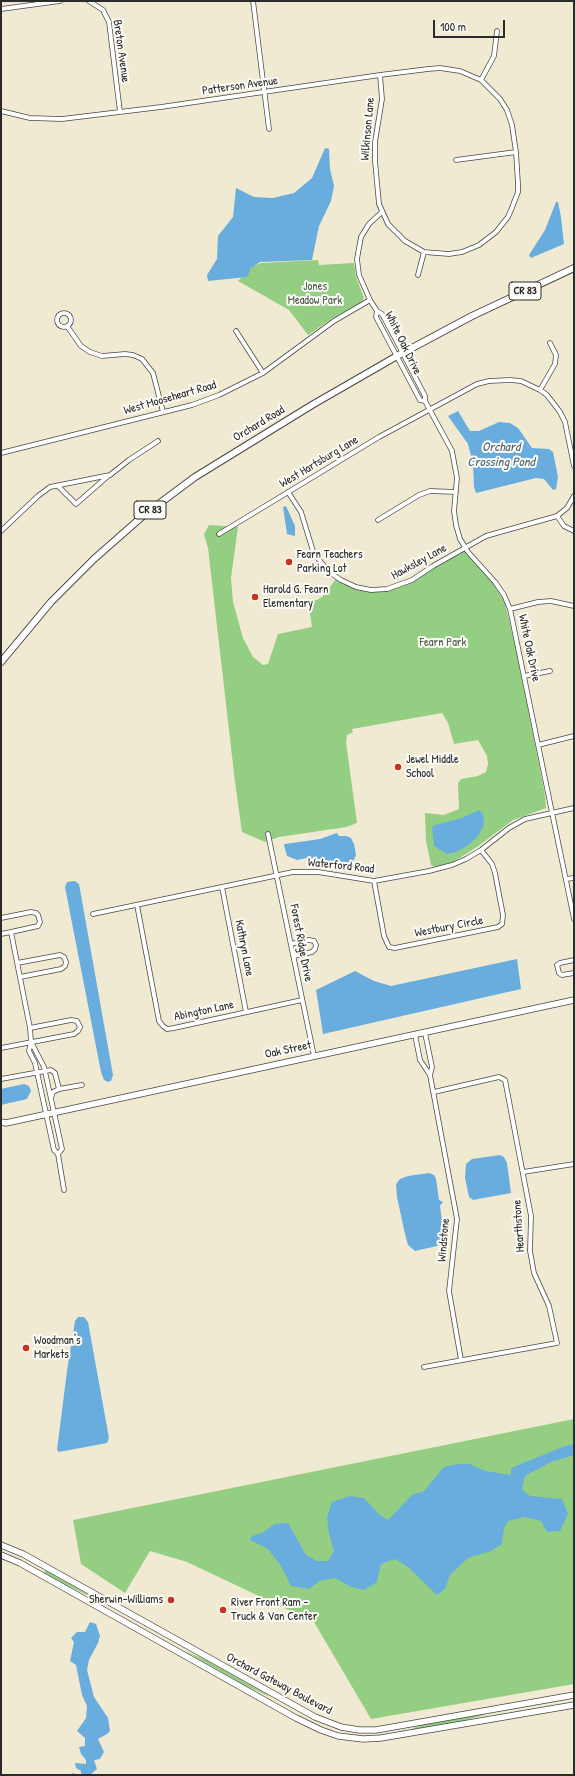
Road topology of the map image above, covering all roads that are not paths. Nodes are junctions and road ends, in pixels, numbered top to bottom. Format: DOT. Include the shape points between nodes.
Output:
graph roads {
  1 [pos="60,1"];
  2 [pos="89,1"];
  3 [pos="253,1"];
  4 [pos="1,9"];
  5 [pos="497,31"];
  6 [pos="380,75"];
  7 [pos="481,80"];
  8 [pos="264,92"];
  9 [pos="1,111"];
  10 [pos="120,112"];
  11 [pos="269,129"];
  12 [pos="516,152"];
  13 [pos="456,160"];
  14 [pos="382,212"];
  15 [pos="424,252"];
  16 [pos="574,268"];
  17 [pos="418,275"];
  18 [pos="370,300"];
  19 [pos="67,326"];
  20 [pos="236,331"];
  21 [pos="550,343"];
  22 [pos="400,355"];
  23 [pos="263,373"];
  24 [pos="540,390"];
  25 [pos="430,409"];
  26 [pos="163,412"];
  27 [pos="158,441"];
  28 [pos="1,453"];
  29 [pos="574,466"];
  30 [pos="110,475"];
  31 [pos="58,486"];
  32 [pos="288,492"];
  33 [pos="456,492"];
  34 [pos="574,496"];
  35 [pos="557,516"];
  36 [pos="378,520"];
  37 [pos="1,531"];
  38 [pos="574,531"];
  39 [pos="219,534"];
  40 [pos="465,547"];
  41 [pos="574,606"];
  42 [pos="510,609"];
  43 [pos="1,662"];
  44 [pos="550,671"];
  45 [pos="524,676"];
  46 [pos="574,736"];
  47 [pos="538,745"];
  48 [pos="574,808"];
  49 [pos="552,812"];
  50 [pos="268,834"];
  51 [pos="481,850"];
  52 [pos="277,876"];
  53 [pos="574,878"];
  54 [pos="566,879"];
  55 [pos="374,881"];
  56 [pos="222,887"];
  57 [pos="574,891"];
  58 [pos="569,892"];
  59 [pos="137,905"];
  60 [pos="93,914"];
  61 [pos="1,918"];
  62 [pos="574,919"];
  63 [pos="11,932"];
  64 [pos="1,934"];
  65 [pos="291,944"];
  66 [pos="294,956"];
  67 [pos="574,960"];
  68 [pos="17,963"];
  69 [pos="574,973"];
  70 [pos="20,977"];
  71 [pos="302,1000"];
  72 [pos="574,1000"];
  73 [pos="246,1012"];
  74 [pos="30,1028"];
  75 [pos="425,1033"];
  76 [pos="415,1035"];
  77 [pos="31,1042"];
  78 [pos="1,1048"];
  79 [pos="314,1056"];
  80 [pos="41,1059"];
  81 [pos="35,1063"];
  82 [pos="44,1071"];
  83 [pos="37,1072"];
  84 [pos="430,1075"];
  85 [pos="1,1079"];
  86 [pos="82,1085"];
  87 [pos="60,1089"];
  88 [pos="434,1092"];
  89 [pos="50,1100"];
  90 [pos="53,1112"];
  91 [pos="45,1114"];
  92 [pos="3,1124"];
  93 [pos="58,1154"];
  94 [pos="574,1164"];
  95 [pos="523,1172"];
  96 [pos="64,1190"];
  97 [pos="461,1360"];
  98 [pos="424,1367"];
  99 [pos="1,1545"];
  100 [pos="1,1555"];
  101 [pos="574,1695"];
  102 [pos="574,1705"];
  1 -- 4 [label="street"];
  2 -- 10 [label="street, Breton Avenue" via="103,10 109,22"];
  3 -- 8 [label="street"];
  5 -- 7 [label="street" via="494,56"];
  6 -- 7 [label="street, Patterson Avenue" via="440,68 460,71"];
  6 -- 8 [label="street, Patterson Avenue"];
  6 -- 14 [label="street, Wilkinson Lane" via="382,99 374,156"];
  7 -- 12 [label="street, Wilkinson Lane" via="495,92 507,110 514,132"];
  8 -- 10 [label="street, Patterson Avenue"];
  8 -- 11 [label="street"];
  9 -- 10 [label="street, Patterson Avenue" via="30,118 51,119"];
  12 -- 13 [label="street"];
  12 -- 15 [label="street, Wilkinson Lane" via="518,192 508,217 496,232 479,245 462,252"];
  14 -- 15 [label="street, Wilkinson Lane" via="400,238"];
  14 -- 18 [label="street, White Oak Drive" via="364,231 357,251 359,275"];
  15 -- 17 [label="street"];
  16 -- 22 [label="main road, Orchard Road / CR 83" via="476,314"];
  18 -- 22 [label="street, White Oak Drive" via="376,311 382,314"];
  18 -- 23 [label="street, West Mooseheart Road" via="329,324"];
  19 -- 26 [label="street" via="81,346 90,352 102,356 126,354 142,359 153,373"];
  20 -- 23 [label="street"];
  21 -- 24 [label="street" via="556,355"];
  22 -- 25 [label="street, White Oak Drive"];
  22 -- 43 [label="main road, Orchard Road / CR 83" via="226,457 144,515 67,585 34,620"];
  23 -- 26 [label="street, West Mooseheart Road" via="219,395"];
  24 -- 25 [label="street, West Hartsburg Lane" via="521,381 489,381 477,384"];
  24 -- 29 [label="street, West Hartsburg Lane" via="555,404 565,422"];
  25 -- 32 [label="street, West Hartsburg Lane"];
  25 -- 33 [label="street, White Oak Drive" via="452,451 457,478"];
  26 -- 28 [label="street, West Mooseheart Road"];
  27 -- 30 [label="street"];
  30 -- 31 [label="street"];
  30 -- 31 [label="street" via="76,504"];
  31 -- 37 [label="street" via="38,496"];
  32 -- 39 [label="street, West Hartsburg Lane"];
  32 -- 40 [label="street, Hawksley Lane" via="301,512 313,550 320,561 329,572 356,587 371,590 399,586"];
  33 -- 36 [label="street" via="430,491"];
  33 -- 40 [label="street, White Oak Drive" via="456,525"];
  34 -- 35 [label="street" via="567,508"];
  35 -- 38 [label="street" via="564,526"];
  35 -- 40 [label="street, Hawksley Lane" via="486,536"];
  40 -- 42 [label="street, White Oak Drive" via="496,582"];
  41 -- 42 [label="street" via="544,601"];
  42 -- 45 [label="street, White Oak Drive"];
  44 -- 45 [label="street"];
  45 -- 47 [label="street, White Oak Drive"];
  46 -- 47 [label="street"];
  47 -- 49 [label="street, White Oak Drive"];
  48 -- 49 [label="street, Waterford Road"];
  49 -- 51 [label="street, Waterford Road" via="525,819"];
  49 -- 54 [label="street, White Oak Drive"];
  50 -- 52 [label="street, Forest Ridge Drive"];
  51 -- 55 [label="street, Waterford Road" via="452,865"];
  51 -- 55 [label="street, Westbury Circle" via="492,864 503,915 502,924 494,928 395,948 389,947 384,936"];
  52 -- 55 [label="street, Waterford Road" via="303,871"];
  52 -- 56 [label="street, Waterford Road"];
  52 -- 65 [label="street, Forest Ridge Drive"];
  53 -- 54 [label="street"];
  54 -- 58 [label="street, White Oak Drive"];
  56 -- 59 [label="street, Waterford Road"];
  56 -- 73 [label="street, Kathryn Lane"];
  57 -- 58 [label="street"];
  58 -- 62 [label="street, White Oak Drive"];
  59 -- 60 [label="street, Waterford Road"];
  59 -- 73 [label="street, Abington Lane" via="159,1022 163,1026 167,1029 174,1028"];
  61 -- 63 [label="street" via="31,912 38,915 38,926"];
  63 -- 64 [label="street"];
  63 -- 68 [label="street"];
  65 -- 66 [label="street, Forest Ridge Drive"];
  65 -- 66 [label="street" via="309,940 314,941 316,945 312,952"];
  66 -- 71 [label="street, Forest Ridge Drive"];
  67 -- 69 [label="street" via="560,963 557,970 562,975"];
  68 -- 70 [label="street"];
  68 -- 70 [label="street" via="60,955 66,962 61,969"];
  70 -- 74 [label="street"];
  71 -- 73 [label="street, Abington Lane"];
  71 -- 79 [label="street, Forest Ridge Drive"];
  72 -- 75 [label="street, Oak Street"];
  74 -- 77 [label="street"];
  74 -- 77 [label="street" via="71,1020 77,1021 80,1027 74,1034"];
  75 -- 76 [label="street, Oak Street"];
  75 -- 84 [label="street, Windstone" via="432,1067"];
  76 -- 79 [label="street, Oak Street"];
  76 -- 84 [label="street, Windstone" via="420,1060"];
  77 -- 78 [label="street"];
  77 -- 80 [label="street"];
  77 -- 81 [label="street" via="29,1051"];
  79 -- 90 [label="street, Oak Street"];
  80 -- 81 [label="street"];
  80 -- 82 [label="street"];
  81 -- 83 [label="street"];
  82 -- 83 [label="street"];
  82 -- 87 [label="street" via="56,1072"];
  82 -- 89 [label="street"];
  83 -- 85 [label="street"];
  83 -- 91 [label="street"];
  84 -- 88 [label="street, Windstone"];
  86 -- 87 [label="street"];
  87 -- 89 [label="street" via="52,1093"];
  88 -- 95 [label="street, Hearthstone" via="499,1077 505,1080"];
  88 -- 97 [label="street, Windstone" via="457,1219 449,1291"];
  89 -- 90 [label="street"];
  90 -- 91 [label="street, Oak Street"];
  90 -- 93 [label="street" via="62,1149"];
  91 -- 92 [label="street, Oak Street"];
  91 -- 93 [label="street" via="54,1150"];
  93 -- 96 [label="street"];
  94 -- 95 [label="street"];
  95 -- 97 [label="street, Hearthstone" via="531,1216 530,1251 534,1273 550,1306 557,1343"];
  97 -- 98 [label="street"];
  99 -- 101 [label="street, Orchard Gateway Boulevard" via="23,1554 315,1717 342,1727 359,1730 384,1729"];
  100 -- 102 [label="street, Orchard Gateway Boulevard" via="20,1563 296,1718 338,1736 381,1738"];
}
